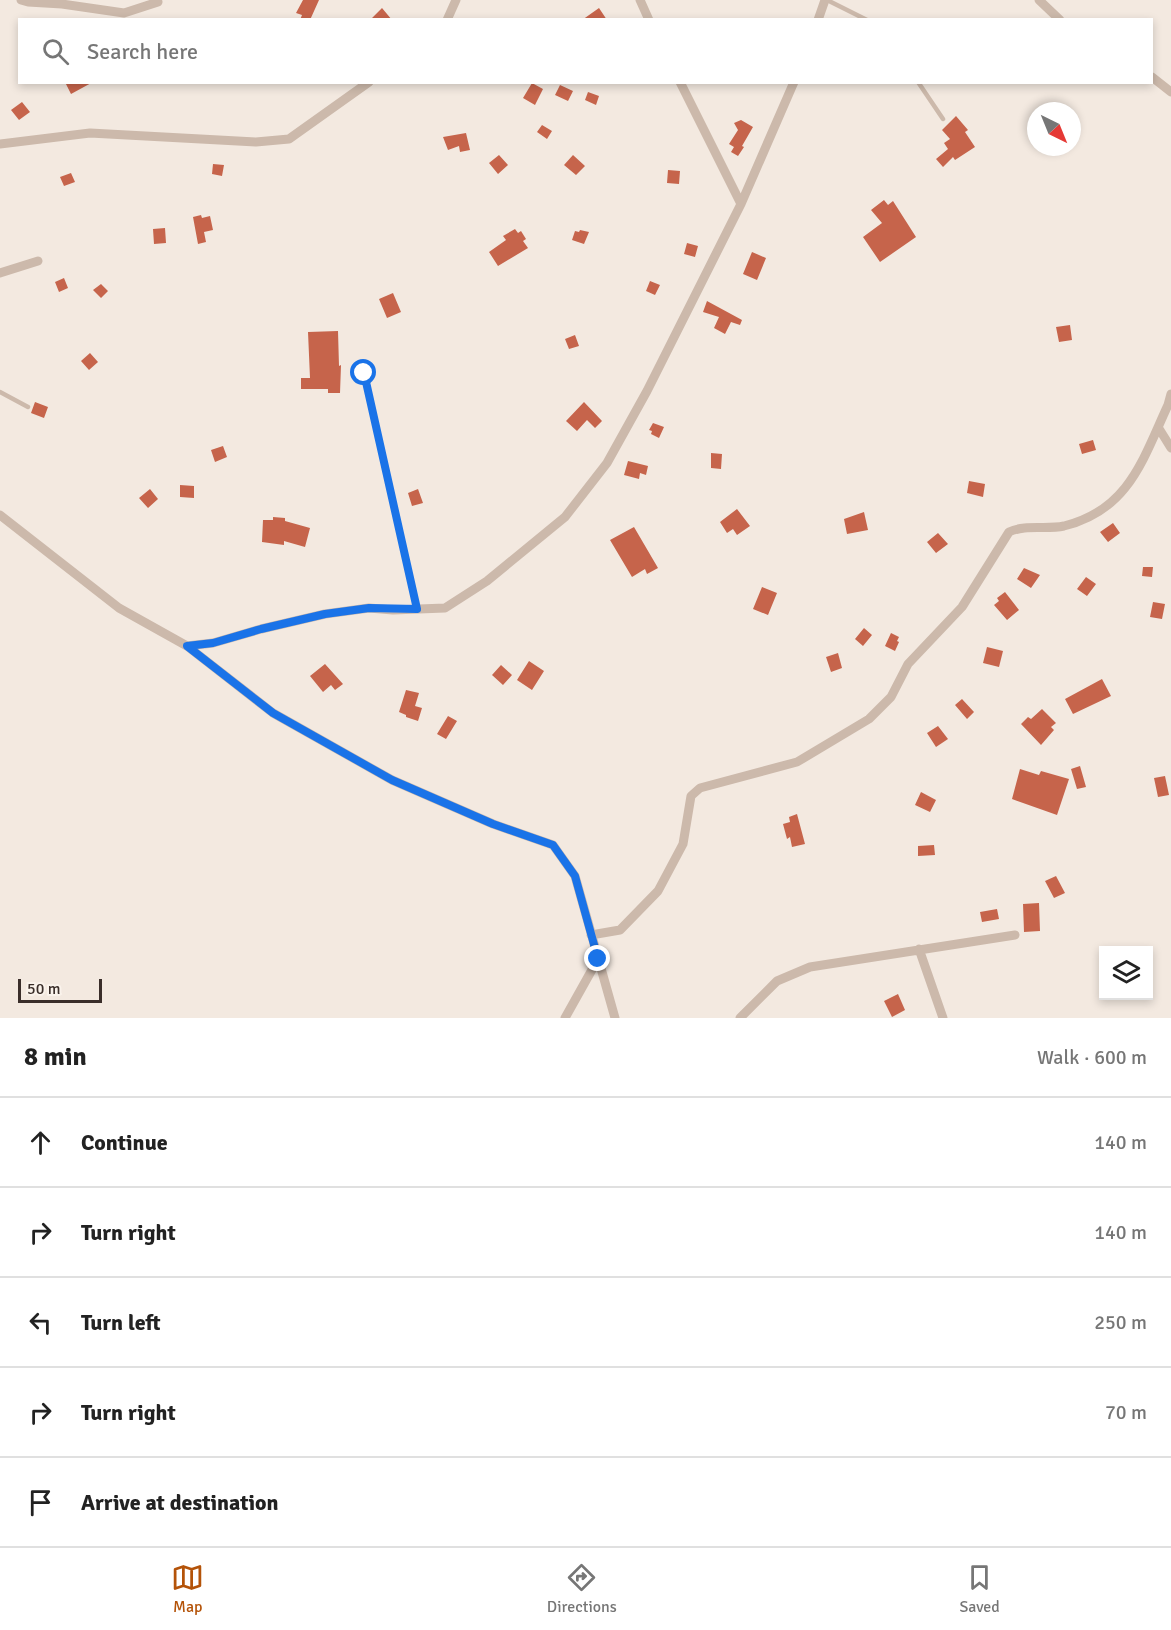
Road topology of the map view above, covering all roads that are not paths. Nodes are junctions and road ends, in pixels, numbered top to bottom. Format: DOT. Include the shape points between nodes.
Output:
graph roads {
  1 [pos="21,0"];
  2 [pos="456,0"];
  3 [pos="640,0"];
  4 [pos="826,0"];
  5 [pos="1039,0"];
  6 [pos="158,2"];
  7 [pos="448,18"];
  8 [pos="648,18"];
  9 [pos="819,18"];
  10 [pos="863,18"];
  11 [pos="1058,18"];
  12 [pos="1153,78"];
  13 [pos="366,84"];
  14 [pos="681,84"];
  15 [pos="793,84"];
  16 [pos="919,84"];
  17 [pos="1171,92"];
  18 [pos="943,119"];
  19 [pos="0,144"];
  20 [pos="741,204"];
  21 [pos="38,261"];
  22 [pos="0,273"];
  23 [pos="364,373"];
  24 [pos="0,392"];
  25 [pos="1171,394"];
  26 [pos="28,407"];
  27 [pos="1158,427"];
  28 [pos="1171,448"];
  29 [pos="0,515"];
  30 [pos="417,609"];
  31 [pos="187,646"];
  32 [pos="591,935"];
  33 [pos="1015,935"];
  34 [pos="919,949"];
  35 [pos="598,959"];
  36 [pos="566,1018"];
  37 [pos="615,1018"];
  38 [pos="740,1018"];
  39 [pos="944,1018"];
  1 -- 6 [label="street" via="124,13"];
  2 -- 7 [label="street"];
  3 -- 8 [label="street"];
  4 -- 9 [label="street"];
  4 -- 10 [label="lane"];
  5 -- 11 [label="street"];
  12 -- 17 [label="street"];
  13 -- 19 [label="street" via="288,139 256,142 90,133"];
  14 -- 20 [label="street"];
  15 -- 20 [label="street"];
  16 -- 18 [label="lane"];
  20 -- 30 [label="street" via="607,463 565,518 487,581 445,608"];
  21 -- 22 [label="street"];
  23 -- 30 [label="lane"];
  24 -- 26 [label="lane"];
  25 -- 27 [label="street"];
  27 -- 28 [label="street"];
  27 -- 32 [label="street" via="1137,473 1110,505 1061,527 1017,528 1009,532 962,607 908,664 891,697 869,718 797,762 700,788 691,796 683,844 658,891 620,930"];
  29 -- 31 [label="street" via="119,608"];
  30 -- 31 [label="street" via="369,608 325,614"];
  31 -- 32 [label="street" via="273,713 392,780 553,845 575,876"];
  32 -- 35 [label="street"];
  33 -- 34 [label="street"];
  34 -- 38 [label="street" via="810,967 777,981"];
  34 -- 39 [label="street"];
  35 -- 36 [label="street"];
  35 -- 37 [label="street"];
}
